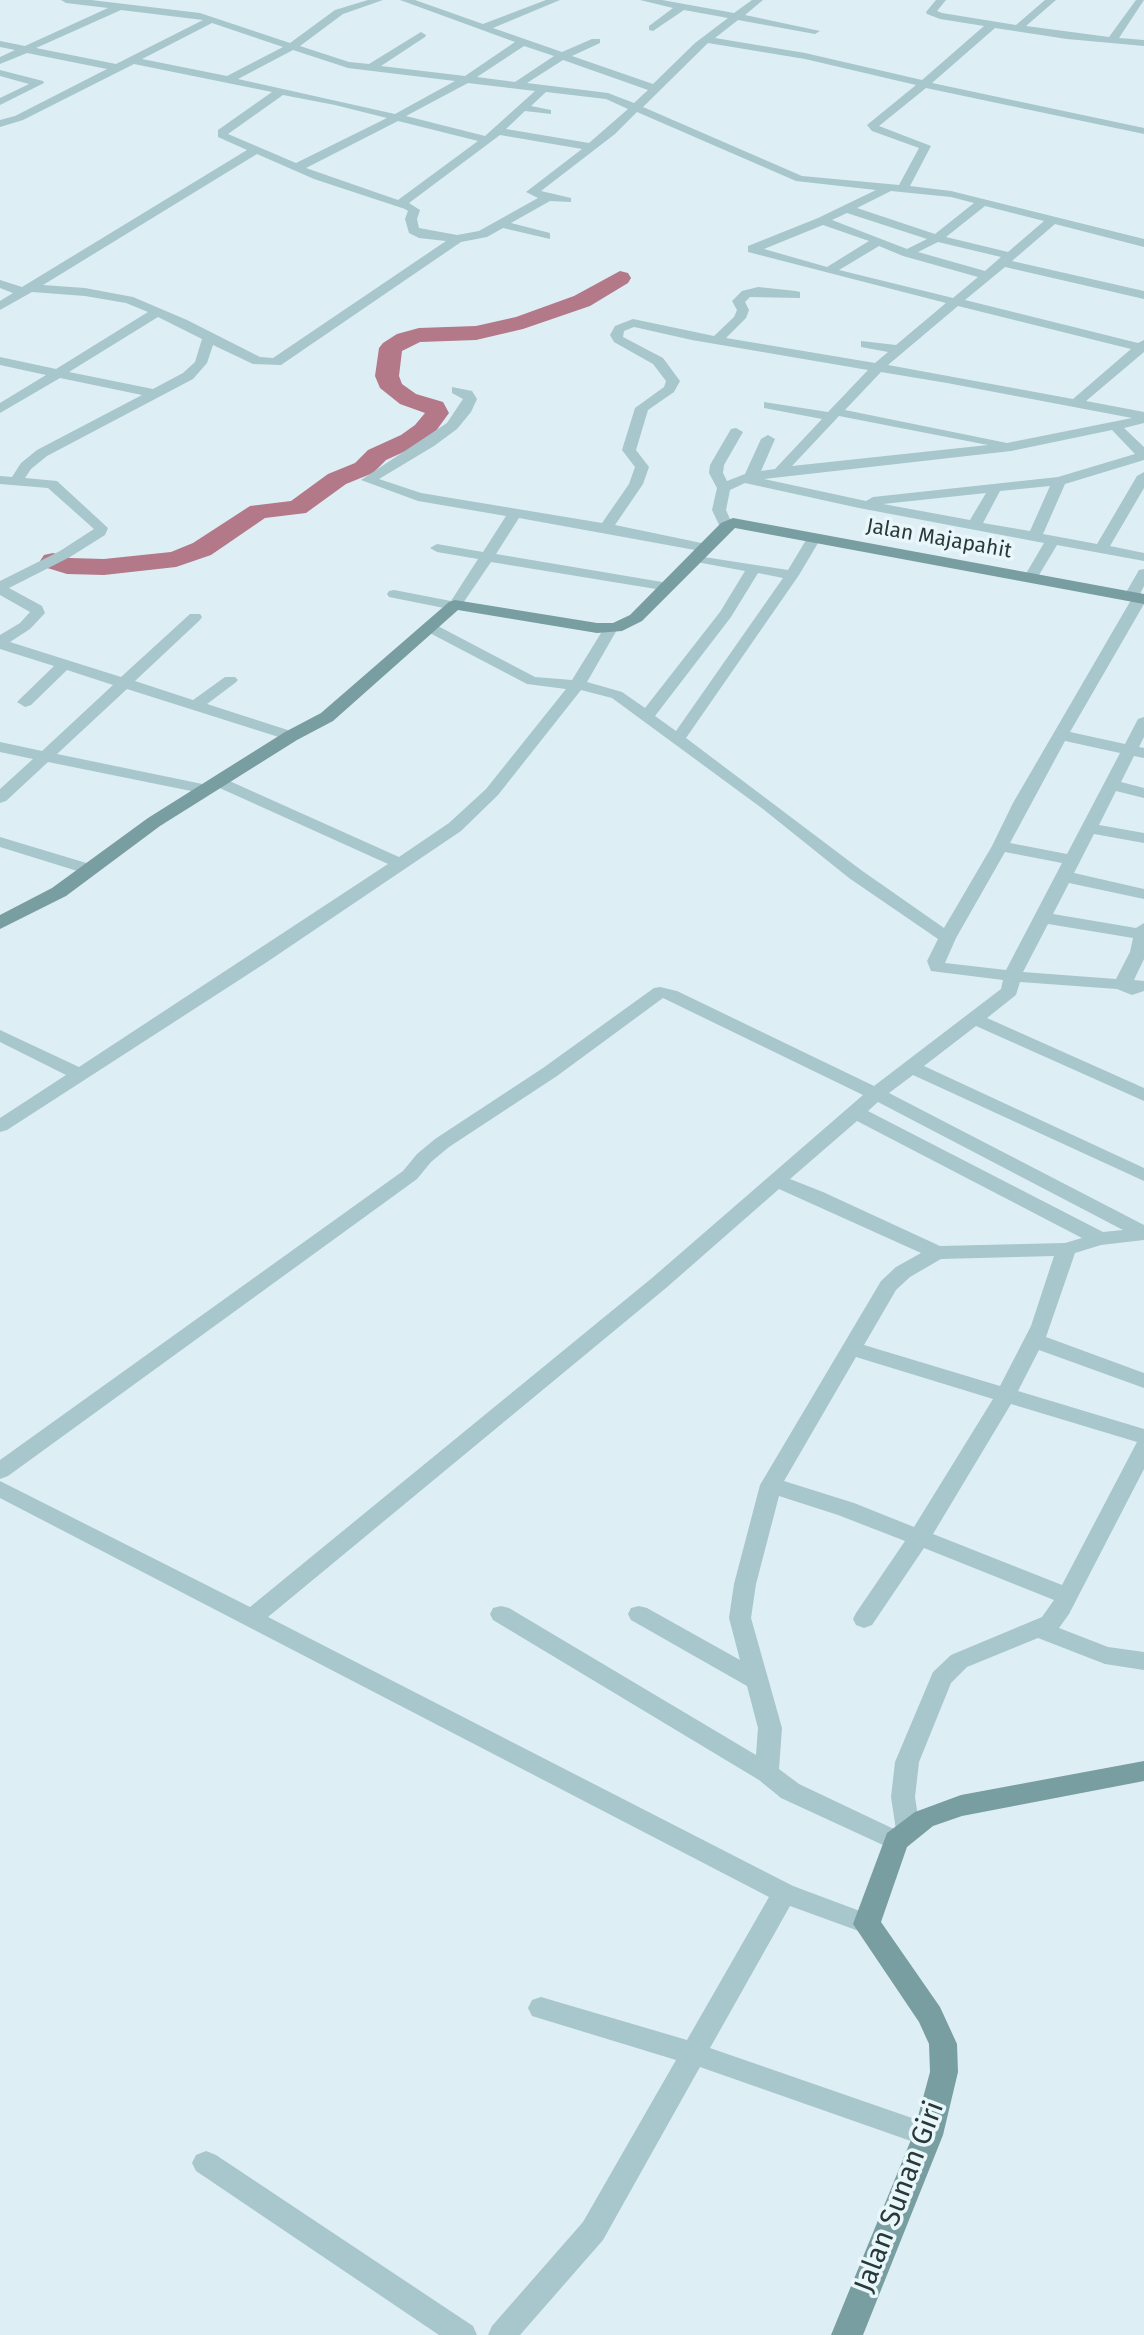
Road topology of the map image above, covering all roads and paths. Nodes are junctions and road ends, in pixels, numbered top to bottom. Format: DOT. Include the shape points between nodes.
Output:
graph roads {
  1 [pos="66,0"];
  2 [pos="135,0"];
  3 [pos="378,0"];
  4 [pos="405,0"];
  5 [pos="555,0"];
  6 [pos="645,0"];
  7 [pos="758,0"];
  8 [pos="941,0"];
  9 [pos="1051,0"];
  10 [pos="1141,0"];
  11 [pos="337,2"];
  12 [pos="355,5"];
  13 [pos="118,7"];
  14 [pos="680,8"];
  15 [pos="734,17"];
  16 [pos="213,19"];
  17 [pos="993,24"];
  18 [pos="653,28"];
  19 [pos="1018,28"];
  20 [pos="483,29"];
  21 [pos="815,31"];
  22 [pos="421,35"];
  23 [pos="707,40"];
  24 [pos="1112,40"];
  25 [pos="596,41"];
  26 [pos="521,43"];
  27 [pos="1144,43"];
  28 [pos="0,44"];
  29 [pos="291,47"];
  30 [pos="28,49"];
  31 [pos="562,56"];
  32 [pos="131,60"];
  33 [pos="0,61"];
  34 [pos="114,67"];
  35 [pos="370,68"];
  36 [pos="0,73"];
  37 [pos="467,79"];
  38 [pos="228,80"];
  39 [pos="924,84"];
  40 [pos="517,85"];
  41 [pos="544,88"];
  42 [pos="656,89"];
  43 [pos="281,90"];
  44 [pos="0,102"];
  45 [pos="524,108"];
  46 [pos="638,108"];
  47 [pos="547,112"];
  48 [pos="0,113"];
  49 [pos="398,117"];
  50 [pos="19,118"];
  51 [pos="0,124"];
  52 [pos="498,131"];
  53 [pos="1144,131"];
  54 [pos="485,139"];
  55 [pos="590,147"];
  56 [pos="254,151"];
  57 [pos="296,168"];
  58 [pos="889,188"];
  59 [pos="903,188"];
  60 [pos="548,197"];
  61 [pos="567,200"];
  62 [pos="983,202"];
  63 [pos="400,204"];
  64 [pos="846,209"];
  65 [pos="822,220"];
  66 [pos="1052,220"];
  67 [pos="502,224"];
  68 [pos="545,236"];
  69 [pos="937,238"];
  70 [pos="457,239"];
  71 [pos="1141,239"];
  72 [pos="878,242"];
  73 [pos="907,253"];
  74 [pos="1006,259"];
  75 [pos="829,271"];
  76 [pos="985,275"];
  77 [pos="0,284"];
  78 [pos="28,290"];
  79 [pos="796,295"];
  80 [pos="1144,295"];
  81 [pos="955,300"];
  82 [pos="0,306"];
  83 [pos="157,312"];
  84 [pos="209,338"];
  85 [pos="717,340"];
  86 [pos="866,344"];
  87 [pos="1142,346"];
  88 [pos="900,350"];
  89 [pos="0,361"];
  90 [pos="878,367"];
  91 [pos="57,374"];
  92 [pos="457,390"];
  93 [pos="151,393"];
  94 [pos="1077,402"];
  95 [pos="769,405"];
  96 [pos="0,409"];
  97 [pos="835,414"];
  98 [pos="1144,417"];
  99 [pos="1114,424"];
  100 [pos="736,432"];
  101 [pos="768,439"];
  102 [pos="1011,447"];
  103 [pos="1144,456"];
  104 [pos="779,472"];
  105 [pos="1144,476"];
  106 [pos="747,478"];
  107 [pos="0,480"];
  108 [pos="16,481"];
  109 [pos="1059,481"];
  110 [pos="996,487"];
  111 [pos="723,488"];
  112 [pos="859,504"];
  113 [pos="516,512"];
  114 [pos="975,525"];
  115 [pos="726,526"];
  116 [pos="606,528"];
  117 [pos="1035,536"];
  118 [pos="814,538"];
  119 [pos="1053,540"];
  120 [pos="437,548"];
  121 [pos="1101,549"];
  122 [pos="701,553"];
  123 [pos="486,556"];
  124 [pos="1144,556"];
  125 [pos="753,569"];
  126 [pos="1144,573"];
  127 [pos="792,575"];
  128 [pos="1031,577"];
  129 [pos="668,587"];
  130 [pos="0,588"];
  131 [pos="394,594"];
  132 [pos="1138,598"];
  133 [pos="455,605"];
  134 [pos="195,617"];
  135 [pos="429,627"];
  136 [pos="611,628"];
  137 [pos="64,665"];
  138 [pos="230,680"];
  139 [pos="122,683"];
  140 [pos="577,685"];
  141 [pos="25,702"];
  142 [pos="196,705"];
  143 [pos="646,717"];
  144 [pos="1144,722"];
  145 [pos="1060,735"];
  146 [pos="290,736"];
  147 [pos="678,740"];
  148 [pos="0,747"];
  149 [pos="1137,752"];
  150 [pos="47,756"];
  151 [pos="212,785"];
  152 [pos="1112,786"];
  153 [pos="1144,793"];
  154 [pos="0,799"];
  155 [pos="1088,828"];
  156 [pos="1144,838"];
  157 [pos="0,842"];
  158 [pos="1000,846"];
  159 [pos="401,864"];
  160 [pos="1067,868"];
  161 [pos="87,869"];
  162 [pos="1144,894"];
  163 [pos="1043,918"];
  164 [pos="0,923"];
  165 [pos="1143,931"];
  166 [pos="947,938"];
  167 [pos="1012,976"];
  168 [pos="1122,985"];
  169 [pos="1144,986"];
  170 [pos="1144,996"];
  171 [pos="973,1018"];
  172 [pos="0,1035"];
  173 [pos="911,1067"];
  174 [pos="79,1074"];
  175 [pos="876,1094"];
  176 [pos="1144,1095"];
  177 [pos="855,1112"];
  178 [pos="0,1126"];
  179 [pos="1144,1175"];
  180 [pos="776,1181"];
  181 [pos="1144,1234"];
  182 [pos="1100,1240"];
  183 [pos="1066,1249"];
  184 [pos="937,1253"];
  185 [pos="1034,1340"];
  186 [pos="853,1349"];
  187 [pos="1144,1381"];
  188 [pos="1006,1394"];
  189 [pos="1144,1437"];
  190 [pos="1144,1448"];
  191 [pos="0,1471"];
  192 [pos="771,1485"];
  193 [pos="0,1489"];
  194 [pos="919,1538"];
  195 [pos="1067,1595"];
  196 [pos="501,1614"];
  197 [pos="639,1614"];
  198 [pos="252,1618"];
  199 [pos="864,1619"];
  200 [pos="1039,1629"];
  201 [pos="1144,1661"];
  202 [pos="758,1681"];
  203 [pos="1144,1771"];
  204 [pos="767,1773"];
  205 [pos="902,1835"];
  206 [pos="784,1893"];
  207 [pos="867,1924"];
  208 [pos="541,2008"];
  209 [pos="695,2054"];
  210 [pos="928,2135"];
  211 [pos="206,2163"];
  212 [pos="463,2335"];
  213 [pos="502,2335"];
  214 [pos="847,2335"];
  1 -- 13 [label="street"];
  2 -- 13 [label="street"];
  3 -- 12 [label="street"];
  4 -- 20 [label="street"];
  5 -- 20 [label="street"];
  6 -- 14 [label="street"];
  7 -- 15 [label="street"];
  8 -- 17 [label="street" via="932,9 934,14"];
  9 -- 19 [label="street"];
  10 -- 24 [label="street"];
  11 -- 12 [label="street"];
  12 -- 29 [label="street" via="328,18"];
  13 -- 16 [label="street"];
  13 -- 30 [label="street"];
  14 -- 15 [label="street"];
  14 -- 18 [label="street"];
  15 -- 21 [label="street"];
  15 -- 23 [label="street"];
  16 -- 29 [label="street"];
  16 -- 32 [label="street"];
  17 -- 19 [label="street"];
  17 -- 39 [label="street"];
  19 -- 24 [label="street"];
  20 -- 26 [label="street"];
  22 -- 35 [label="street"];
  23 -- 39 [label="street"];
  23 -- 42 [label="street"];
  24 -- 27 [label="street"];
  25 -- 31 [label="street"];
  26 -- 31 [label="street"];
  26 -- 37 [label="street"];
  28 -- 30 [label="street"];
  29 -- 35 [label="street"];
  29 -- 38 [label="street"];
  30 -- 33 [label="street"];
  30 -- 34 [label="street"];
  31 -- 40 [label="street"];
  31 -- 42 [label="street"];
  32 -- 34 [label="street"];
  32 -- 38 [label="street"];
  34 -- 50 [label="street"];
  35 -- 37 [label="street"];
  36 -- 44 [label="street" via="39,83"];
  37 -- 40 [label="street"];
  37 -- 49 [label="street"];
  38 -- 43 [label="street"];
  39 -- 53 [label="street"];
  39 -- 59 [label="street" via="873,125 925,146"];
  40 -- 41 [label="street"];
  41 -- 45 [label="street"];
  41 -- 46 [label="street" via="608,96"];
  42 -- 46 [label="street"];
  43 -- 49 [label="street"];
  43 -- 56 [label="street" via="222,133"];
  45 -- 47 [label="street"];
  45 -- 52 [label="street"];
  46 -- 55 [label="street"];
  46 -- 58 [label="street" via="800,179"];
  48 -- 50 [label="street"];
  49 -- 54 [label="street"];
  49 -- 57 [label="street"];
  50 -- 51 [label="street"];
  52 -- 54 [label="street"];
  52 -- 55 [label="street"];
  54 -- 63 [label="street"];
  55 -- 60 [label="street" via="532,192"];
  56 -- 57 [label="street"];
  56 -- 78 [label="street"];
  57 -- 63 [label="street"];
  58 -- 59 [label="street"];
  58 -- 64 [label="street"];
  59 -- 62 [label="street"];
  60 -- 61 [label="street"];
  60 -- 67 [label="street"];
  62 -- 66 [label="street"];
  62 -- 69 [label="street"];
  63 -- 70 [label="street" via="414,210 411,219 416,233"];
  64 -- 65 [label="street"];
  64 -- 69 [label="street"];
  65 -- 72 [label="street"];
  65 -- 75 [label="street" via="753,250"];
  66 -- 71 [label="street"];
  66 -- 74 [label="street"];
  67 -- 68 [label="street"];
  67 -- 70 [label="street"];
  69 -- 73 [label="street"];
  69 -- 74 [label="street"];
  70 -- 84 [label="street" via="276,362 258,361"];
  72 -- 73 [label="street"];
  72 -- 75 [label="street"];
  73 -- 76 [label="street"];
  74 -- 76 [label="street"];
  74 -- 80 [label="street"];
  75 -- 81 [label="street"];
  76 -- 81 [label="street"];
  77 -- 78 [label="street"];
  78 -- 82 [label="street"];
  78 -- 83 [label="street" via="116,296"];
  79 -- 85 [label="street" via="747,294 738,301 743,310 740,318"];
  81 -- 87 [label="street"];
  81 -- 88 [label="street"];
  83 -- 84 [label="street"];
  83 -- 91 [label="street"];
  84 -- 93 [label="street" via="196,370"];
  85 -- 90 [label="street"];
  85 -- 116 [label="street" via="643,324 619,329 618,339 657,361 673,381 642,408 629,450 642,467"];
  86 -- 88 [label="street"];
  87 -- 94 [label="street"];
  88 -- 90 [label="street"];
  89 -- 91 [label="street"];
  90 -- 94 [label="street"];
  90 -- 97 [label="street"];
  91 -- 93 [label="street"];
  91 -- 96 [label="street"];
  92 -- 113 [label="street" via="471,399 452,426 368,480 418,497"];
  93 -- 108 [label="street" via="42,453"];
  94 -- 98 [label="street"];
  95 -- 97 [label="street"];
  97 -- 102 [label="street"];
  97 -- 104 [label="street"];
  98 -- 99 [label="street"];
  99 -- 102 [label="street"];
  99 -- 103 [label="street"];
  100 -- 111 [label="street" via="717,465"];
  101 -- 106 [label="street"];
  102 -- 104 [label="street"];
  103 -- 109 [label="street"];
  104 -- 106 [label="street"];
  105 -- 121 [label="street"];
  106 -- 111 [label="street"];
  106 -- 112 [label="street"];
  107 -- 108 [label="street"];
  108 -- 130 [label="street" via="52,484 98,524 100,532"];
  109 -- 110 [label="street"];
  109 -- 117 [label="street"];
  110 -- 112 [label="street"];
  110 -- 114 [label="street"];
  111 -- 115 [label="street" via="719,510"];
  112 -- 114 [label="street"];
  113 -- 116 [label="street"];
  113 -- 123 [label="street"];
  114 -- 117 [label="street"];
  115 -- 118 [label="street, Jalan Majapahit" via="736,523"];
  115 -- 122 [label="street"];
  116 -- 122 [label="street"];
  117 -- 119 [label="street"];
  118 -- 127 [label="street"];
  118 -- 128 [label="street, Jalan Majapahit"];
  119 -- 121 [label="street"];
  119 -- 128 [label="street"];
  120 -- 123 [label="street"];
  121 -- 124 [label="street"];
  122 -- 125 [label="street"];
  122 -- 129 [label="street"];
  123 -- 129 [label="street"];
  123 -- 133 [label="street"];
  125 -- 127 [label="street"];
  125 -- 143 [label="street" via="726,614"];
  126 -- 132 [label="street"];
  127 -- 147 [label="street"];
  128 -- 132 [label="street, Jalan Majapahit"];
  129 -- 136 [label="street" via="636,618"];
  130 -- 137 [label="street" via="38,613 1,643"];
  131 -- 133 [label="street"];
  132 -- 145 [label="street"];
  133 -- 135 [label="street"];
  133 -- 136 [label="street"];
  134 -- 139 [label="street"];
  135 -- 140 [label="street" via="532,681"];
  135 -- 146 [label="street" via="335,711"];
  136 -- 140 [label="street"];
  137 -- 139 [label="street"];
  137 -- 141 [label="street"];
  138 -- 142 [label="street"];
  139 -- 142 [label="street"];
  139 -- 150 [label="street"];
  140 -- 143 [label="street" via="617,695"];
  140 -- 159 [label="street" via="492,792 455,827"];
  142 -- 146 [label="street"];
  143 -- 147 [label="street"];
  144 -- 149 [label="street"];
  145 -- 149 [label="street"];
  145 -- 158 [label="street"];
  146 -- 151 [label="street"];
  147 -- 166 [label="street"];
  148 -- 150 [label="street"];
  149 -- 152 [label="street"];
  150 -- 151 [label="street"];
  150 -- 154 [label="street"];
  151 -- 159 [label="street"];
  151 -- 161 [label="street"];
  152 -- 153 [label="street"];
  152 -- 155 [label="street"];
  155 -- 156 [label="street"];
  155 -- 160 [label="street"];
  157 -- 161 [label="street"];
  158 -- 160 [label="street"];
  158 -- 166 [label="street"];
  159 -- 174 [label="street"];
  160 -- 162 [label="street"];
  160 -- 163 [label="street"];
  161 -- 164 [label="street" via="42,902"];
  163 -- 165 [label="street"];
  163 -- 167 [label="street"];
  165 -- 168 [label="street" via="1139,952"];
  166 -- 167 [label="street" via="937,967"];
  167 -- 168 [label="street"];
  167 -- 171 [label="street" via="1010,991"];
  168 -- 169 [label="street"];
  168 -- 170 [label="street"];
  171 -- 173 [label="street"];
  171 -- 176 [label="street"];
  172 -- 174 [label="street"];
  173 -- 175 [label="street"];
  173 -- 179 [label="street"];
  174 -- 178 [label="street"];
  175 -- 177 [label="street"];
  175 -- 181 [label="street"];
  175 -- 191 [label="street" via="671,995 657,993 550,1072 442,1143 410,1175"];
  177 -- 180 [label="street"];
  177 -- 182 [label="street"];
  180 -- 184 [label="street"];
  180 -- 198 [label="street"];
  181 -- 182 [label="street"];
  182 -- 183 [label="street"];
  183 -- 184 [label="street"];
  183 -- 185 [label="street"];
  184 -- 186 [label="street" via="895,1277"];
  185 -- 187 [label="street"];
  185 -- 188 [label="street"];
  186 -- 188 [label="street"];
  186 -- 192 [label="street"];
  188 -- 189 [label="street"];
  188 -- 194 [label="street"];
  190 -- 195 [label="street"];
  192 -- 194 [label="street"];
  192 -- 202 [label="street" via="740,1618"];
  193 -- 198 [label="street"];
  194 -- 195 [label="street"];
  194 -- 199 [label="street"];
  195 -- 200 [label="street" via="1050,1623"];
  196 -- 204 [label="street"];
  197 -- 202 [label="street"];
  198 -- 206 [label="street"];
  200 -- 201 [label="street" via="1105,1655"];
  200 -- 205 [label="street" via="959,1661 941,1678 907,1762"];
  202 -- 204 [label="street" via="770,1728"];
  203 -- 205 [label="street" via="961,1806 924,1819"];
  204 -- 205 [label="street" via="790,1791"];
  205 -- 207 [label="street"];
  206 -- 207 [label="street"];
  206 -- 209 [label="street"];
  207 -- 210 [label="street, Jalan Sunan Giri" via="913,1989 943,2044 943,2079"];
  208 -- 209 [label="street"];
  209 -- 210 [label="street"];
  209 -- 213 [label="street" via="593,2231"];
  210 -- 214 [label="street, Jalan Sunan Giri"];
  211 -- 212 [label="street"];
}
